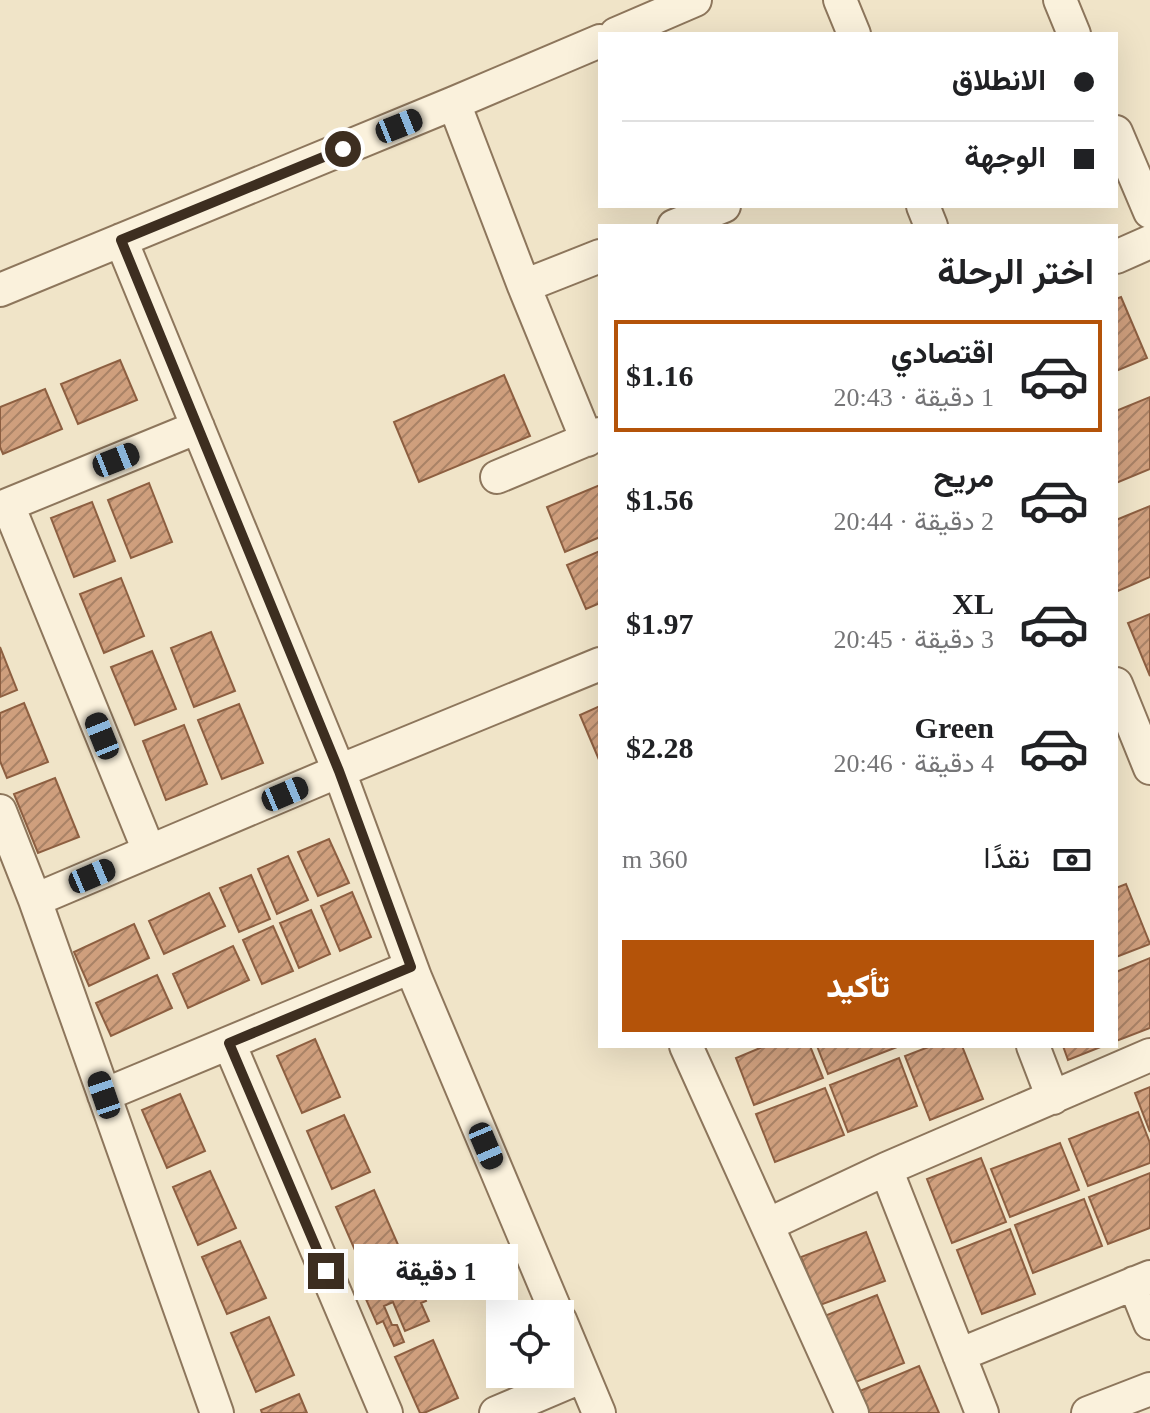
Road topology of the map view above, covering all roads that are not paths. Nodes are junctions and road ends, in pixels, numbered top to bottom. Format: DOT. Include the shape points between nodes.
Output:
graph roads {
  1 [pos="695,0"];
  2 [pos="840,0"];
  3 [pos="1060,0"];
  4 [pos="621,32"];
  5 [pos="853,32"];
  6 [pos="1073,32"];
  7 [pos="598,42"];
  8 [pos="454,103"];
  9 [pos="1118,137"];
  10 [pos="1150,212"];
  11 [pos="722,214"];
  12 [pos="682,224"];
  13 [pos="121,240"];
  14 [pos="1150,242"];
  15 [pos="1118,256"];
  16 [pos="598,257"];
  17 [pos="524,286"];
  18 [pos="0,290"];
  19 [pos="198,427"];
  20 [pos="594,437"];
  21 [pos="497,477"];
  22 [pos="4,506"];
  23 [pos="598,665"];
  24 [pos="1118,687"];
  25 [pos="1142,725"];
  26 [pos="1150,768"];
  27 [pos="339,771"];
  28 [pos="0,811"];
  29 [pos="149,851"];
  30 [pos="35,900"];
  31 [pos="411,967"];
  32 [pos="229,1043"];
  33 [pos="687,1048"];
  34 [pos="1034,1048"];
  35 [pos="1150,1055"];
  36 [pos="104,1095"];
  37 [pos="1053,1098"];
  38 [pos="886,1169"];
  39 [pos="767,1225"];
  40 [pos="1142,1280"];
  41 [pos="551,1300"];
  42 [pos="1150,1323"];
  43 [pos="574,1354"];
  44 [pos="959,1355"];
  45 [pos="583,1376"];
  46 [pos="1150,1389"];
  47 [pos="217,1413"];
  48 [pos="386,1413"];
  49 [pos="496,1413"];
  50 [pos="599,1413"];
  51 [pos="852,1413"];
  52 [pos="982,1413"];
  53 [pos="1088,1413"];
  1 -- 4 [label="street"];
  2 -- 5 [label="street"];
  3 -- 6 [label="street"];
  7 -- 8 [label="street"];
  8 -- 13 [label="street"];
  8 -- 17 [label="street"];
  9 -- 10 [label="street"];
  11 -- 12 [label="street"];
  13 -- 18 [label="street"];
  13 -- 19 [label="street"];
  14 -- 15 [label="street"];
  16 -- 17 [label="street"];
  17 -- 20 [label="street"];
  19 -- 22 [label="street"];
  19 -- 27 [label="street"];
  20 -- 21 [label="street"];
  22 -- 29 [label="street"];
  23 -- 27 [label="street"];
  24 -- 25 [label="street"];
  25 -- 26 [label="street"];
  27 -- 29 [label="street"];
  27 -- 31 [label="street"];
  28 -- 30 [label="street"];
  29 -- 30 [label="street"];
  30 -- 36 [label="street"];
  31 -- 32 [label="street"];
  31 -- 41 [label="street"];
  32 -- 36 [label="street"];
  32 -- 48 [label="street"];
  33 -- 39 [label="street"];
  34 -- 37 [label="street"];
  35 -- 37 [label="street"];
  36 -- 47 [label="street"];
  37 -- 38 [label="street"];
  38 -- 39 [label="street"];
  38 -- 44 [label="street"];
  39 -- 51 [label="street"];
  40 -- 42 [label="street"];
  40 -- 44 [label="street"];
  43 -- 45 [label="street"];
  44 -- 52 [label="street"];
  45 -- 49 [label="street"];
  45 -- 50 [label="street"];
  46 -- 53 [label="street"];
}
